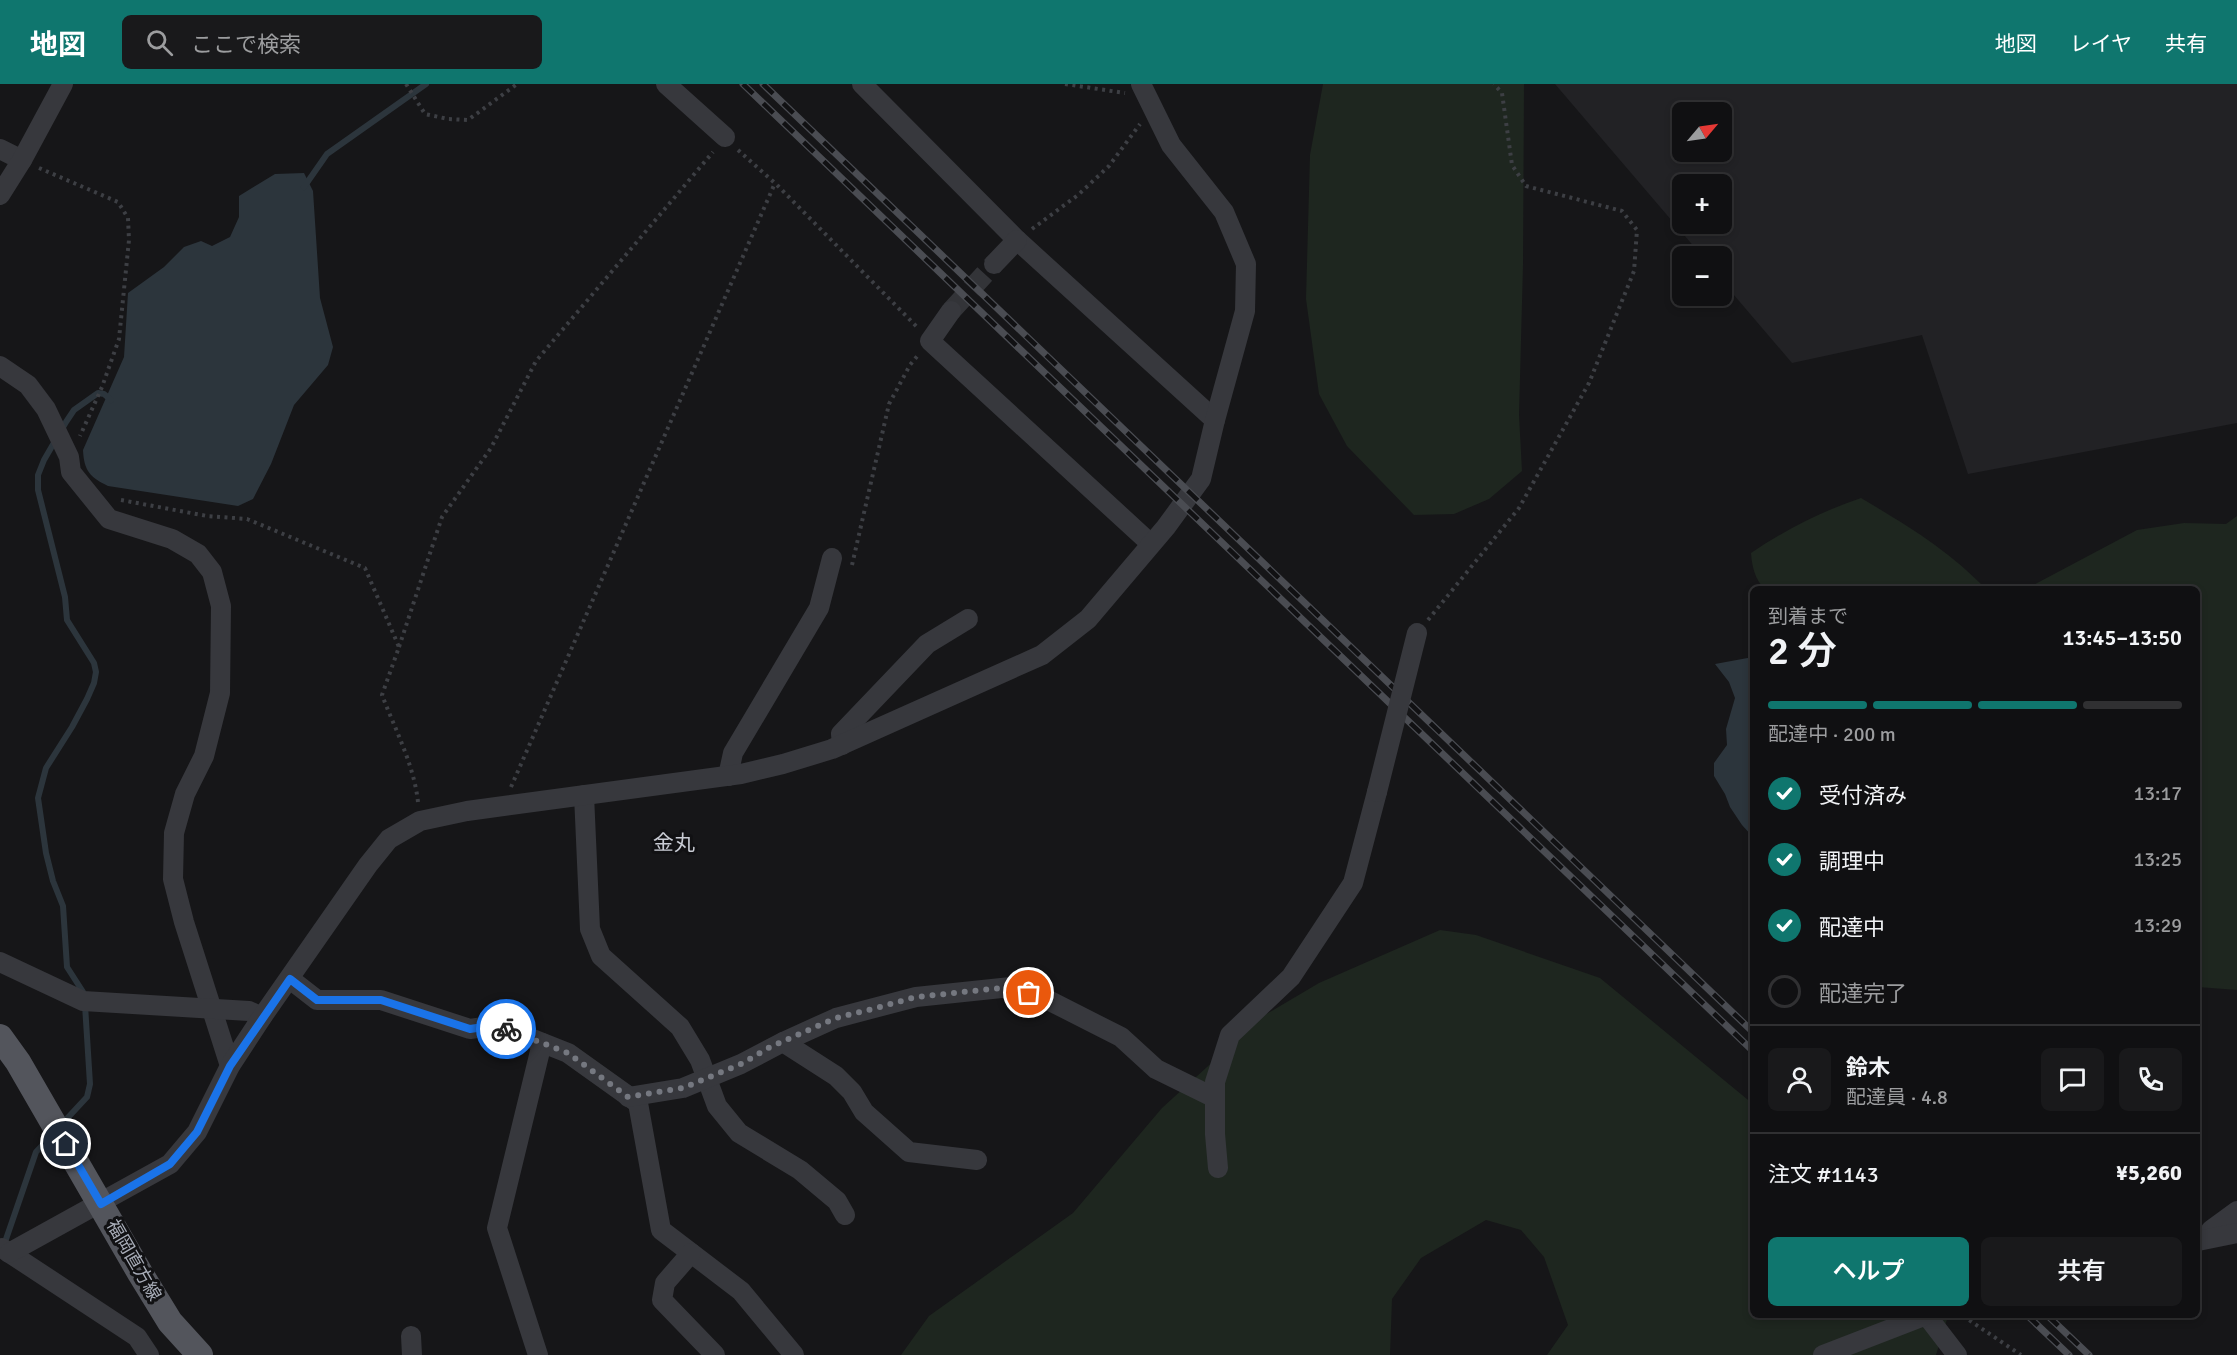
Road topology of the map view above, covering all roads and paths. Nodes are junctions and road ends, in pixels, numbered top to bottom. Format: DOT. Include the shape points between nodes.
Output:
graph roads {
  1 [pos="63,84"];
  2 [pos="406,84"];
  3 [pos="516,84"];
  4 [pos="666,84"];
  5 [pos="862,84"];
  6 [pos="1065,84"];
  7 [pos="1494,84"];
  8 [pos="1141,85"];
  9 [pos="1155,113"];
  10 [pos="725,137"];
  11 [pos="0,149"];
  12 [pos="22,160"];
  13 [pos="775,183"];
  14 [pos="0,195"];
  15 [pos="1017,240"];
  16 [pos="994,264"];
  17 [pos="951,311"];
  18 [pos="930,341"];
  19 [pos="0,366"];
  20 [pos="1215,420"];
  21 [pos="69,457"];
  22 [pos="120,500"];
  23 [pos="1151,544"];
  24 [pos="832,558"];
  25 [pos="968,619"];
  26 [pos="1417,633"];
  27 [pos="399,647"];
  28 [pos="842,745"];
  29 [pos="728,776"];
  30 [pos="584,795"];
  31 [pos="503,806"];
  32 [pos="420,821"];
  33 [pos="0,962"];
  34 [pos="290,979"];
  35 [pos="212,1008"];
  36 [pos="262,1017"];
  37 [pos="0,1037"];
  38 [pos="783,1042"];
  39 [pos="542,1043"];
  40 [pos="230,1066"];
  41 [pos="706,1077"];
  42 [pos="628,1097"];
  43 [pos="1215,1098"];
  44 [pos="977,1160"];
  45 [pos="1218,1168"];
  46 [pos="101,1204"];
  47 [pos="2237,1211"];
  48 [pos="845,1215"];
  49 [pos="2237,1233"];
  50 [pos="2204,1239"];
  51 [pos="5,1250"];
  52 [pos="691,1253"];
  53 [pos="1921,1318"];
  54 [pos="1928,1318"];
  55 [pos="1966,1318"];
  56 [pos="149,1355"];
  57 [pos="200,1355"];
  58 [pos="538,1355"];
  59 [pos="715,1355"];
  60 [pos="794,1355"];
  61 [pos="1823,1355"];
  62 [pos="1957,1355"];
  63 [pos="2021,1355"];
  1 -- 12 [label="street"];
  2 -- 3 [label="path" via="425,114 468,120"];
  4 -- 10 [label="street"];
  5 -- 15 [label="street"];
  6 -- 8 [label="path" via="1127,93"];
  7 -- 26 [label="path" via="1502,93 1512,165 1526,186 1622,211 1637,230 1634,271 1589,382 1519,508"];
  8 -- 9 [label="street"];
  9 -- 15 [label="path" via="1143,120 1109,166 1078,195"];
  9 -- 20 [label="street" via="1171,145 1224,212 1246,264 1245,311"];
  10 -- 13 [label="path"];
  10 -- 27 [label="path" via="536,361 491,448 442,517"];
  11 -- 12 [label="street"];
  12 -- 14 [label="street"];
  12 -- 21 [label="path" via="118,202 128,218 119,339 89,419"];
  13 -- 18 [label="path"];
  13 -- 31 [label="path"];
  15 -- 16 [label="street"];
  15 -- 20 [label="street"];
  17 -- 18 [label="street"];
  18 -- 23 [label="street"];
  19 -- 21 [label="street" via="28,386 46,409"];
  20 -- 23 [label="street" via="1201,479"];
  21 -- 35 [label="street" via="71,472 109,519 172,539 198,554 212,572 221,606 220,693 204,756 185,794 174,833 173,879"];
  22 -- 27 [label="path" via="247,519 365,568"];
  23 -- 28 [label="street" via="1088,619 1042,655"];
  24 -- 29 [label="street" via="819,608 734,753"];
  25 -- 28 [label="street" via="927,644 841,734"];
  26 -- 43 [label="street, bridge" via="1353,883 1291,977 1230,1035 1215,1082"];
  27 -- 32 [label="path" via="382,696 404,750"];
  28 -- 29 [label="street" via="783,765"];
  29 -- 30 [label="street"];
  30 -- 31 [label="street"];
  30 -- 41 [label="street" via="590,929 601,956 680,1027"];
  31 -- 32 [label="street"];
  32 -- 34 [label="street" via="389,839"];
  33 -- 35 [label="street" via="83,1000"];
  34 -- 36 [label="street"];
  34 -- 39 [label="street" via="317,1000 381,1000 470,1029 497,1025"];
  35 -- 36 [label="street" via="249,1011"];
  35 -- 40 [label="street"];
  36 -- 40 [label="street"];
  37 -- 46 [label="main road, 福岡直方線"];
  38 -- 41 [label="street"];
  38 -- 43 [label="street" via="836,1018 916,997 1011,987 1046,999 1121,1037 1156,1069"];
  38 -- 44 [label="street" via="836,1076 864,1112 909,1152"];
  39 -- 42 [label="street" via="568,1053"];
  39 -- 58 [label="street" via="497,1228"];
  40 -- 46 [label="street" via="197,1132 170,1164"];
  41 -- 42 [label="street" via="683,1088"];
  41 -- 48 [label="street" via="717,1106 739,1133 800,1170 837,1201"];
  42 -- 52 [label="street" via="638,1103 661,1230"];
  43 -- 45 [label="street"];
  46 -- 51 [label="street"];
  46 -- 57 [label="main road, 福岡直方線" via="170,1322"];
  47 -- 50 [label="street"];
  49 -- 50 [label="street"];
  51 -- 56 [label="street" via="137,1337"];
  52 -- 59 [label="street" via="665,1283 662,1300"];
  52 -- 60 [label="street" via="741,1291"];
  53 -- 61 [label="street"];
  54 -- 62 [label="street"];
  55 -- 63 [label="path"];
}
